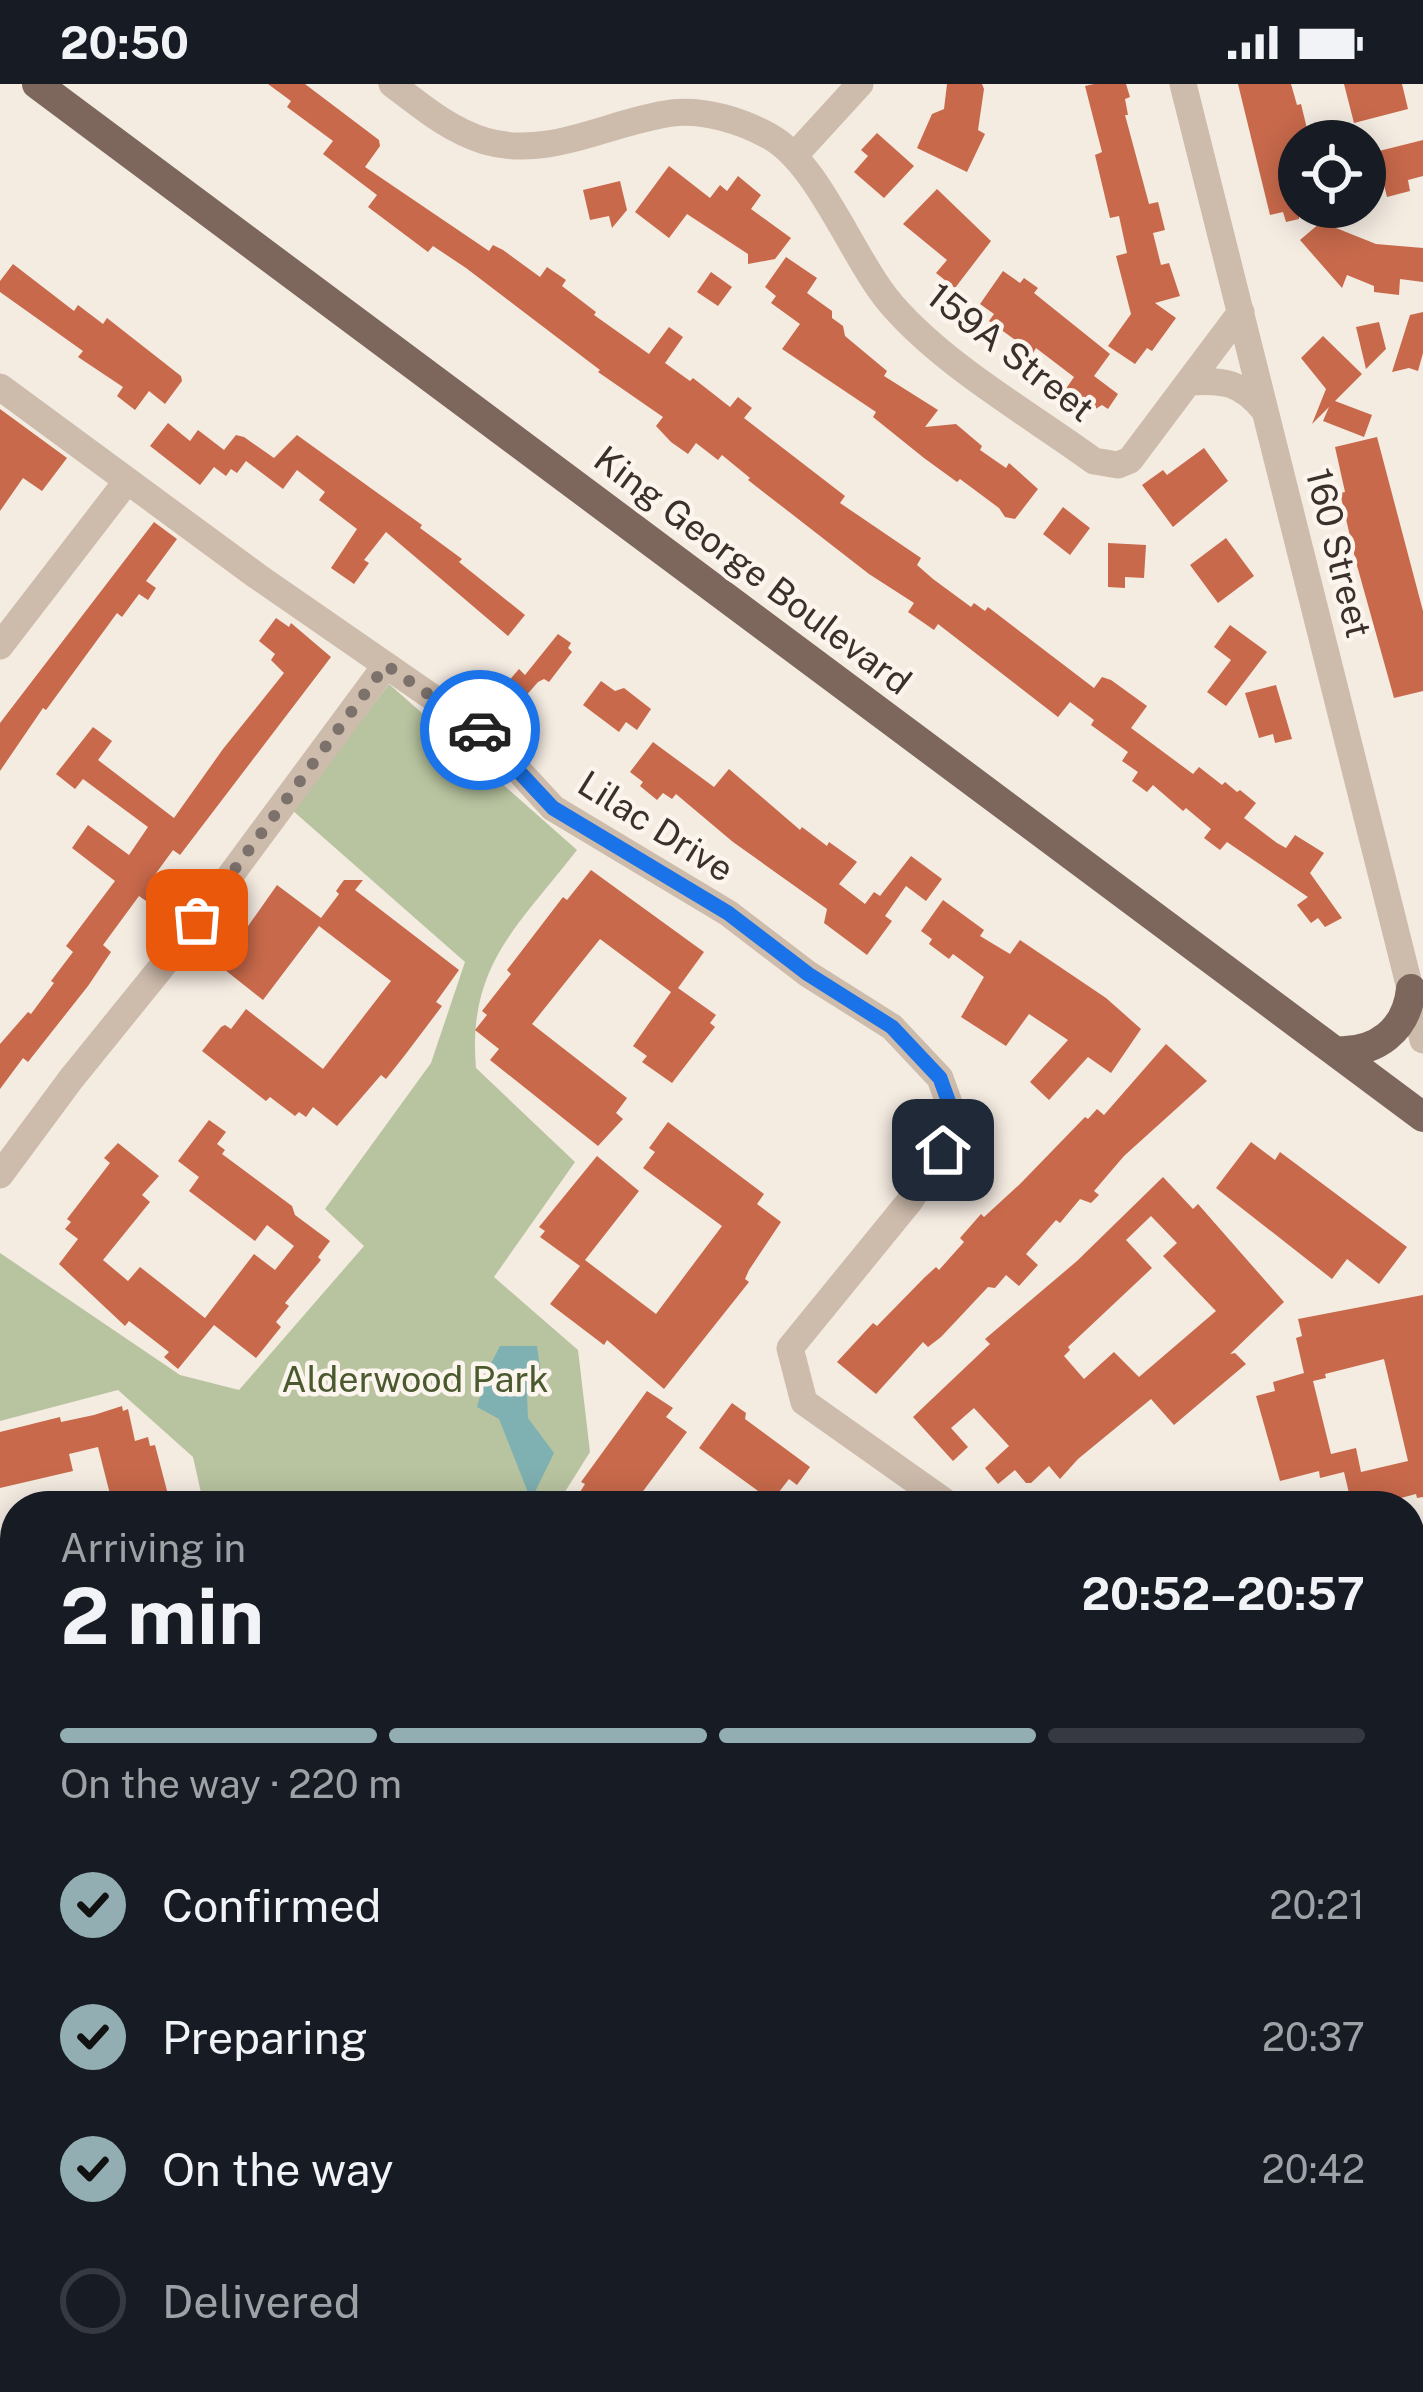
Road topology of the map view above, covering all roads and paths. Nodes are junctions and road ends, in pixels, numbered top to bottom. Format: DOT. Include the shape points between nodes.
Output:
graph roads {
  1 [pos="38,84"];
  2 [pos="392,84"];
  3 [pos="860,84"];
  4 [pos="1183,84"];
  5 [pos="795,155"];
  6 [pos="1241,312"];
  7 [pos="1190,382"];
  8 [pos="0,387"];
  9 [pos="1268,415"];
  10 [pos="127,481"];
  11 [pos="0,646"];
  12 [pos="386,665"];
  13 [pos="1411,989"];
  14 [pos="1423,1040"];
  15 [pos="1335,1051"];
  16 [pos="1423,1117"];
  17 [pos="0,1175"];
  18 [pos="930,1491"];
  1 -- 15 [label="main road, King George Boulevard"];
  2 -- 5 [label="street" via="454,130 489,142 533,147 675,112 743,124"];
  3 -- 5 [label="street"];
  4 -- 6 [label="street, 160 Street"];
  5 -- 7 [label="street, 159A Street" via="888,300 919,334 1094,461 1130,460"];
  6 -- 7 [label="street"];
  6 -- 9 [label="street, 160 Street"];
  7 -- 9 [label="street" via="1227,380"];
  8 -- 10 [label="street, Lilac Drive"];
  9 -- 13 [label="street, 160 Street"];
  10 -- 11 [label="street"];
  10 -- 12 [label="street, Lilac Drive"];
  12 -- 17 [label="street"];
  12 -- 18 [label="street, Lilac Drive" via="484,733 553,808 728,913 892,1027 940,1078 953,1114 943,1150 790,1348 804,1402"];
  13 -- 14 [label="street, 160 Street"];
  13 -- 15 [label="main road" via="1409,1011 1383,1039"];
  15 -- 16 [label="main road, King George Boulevard"];
}
